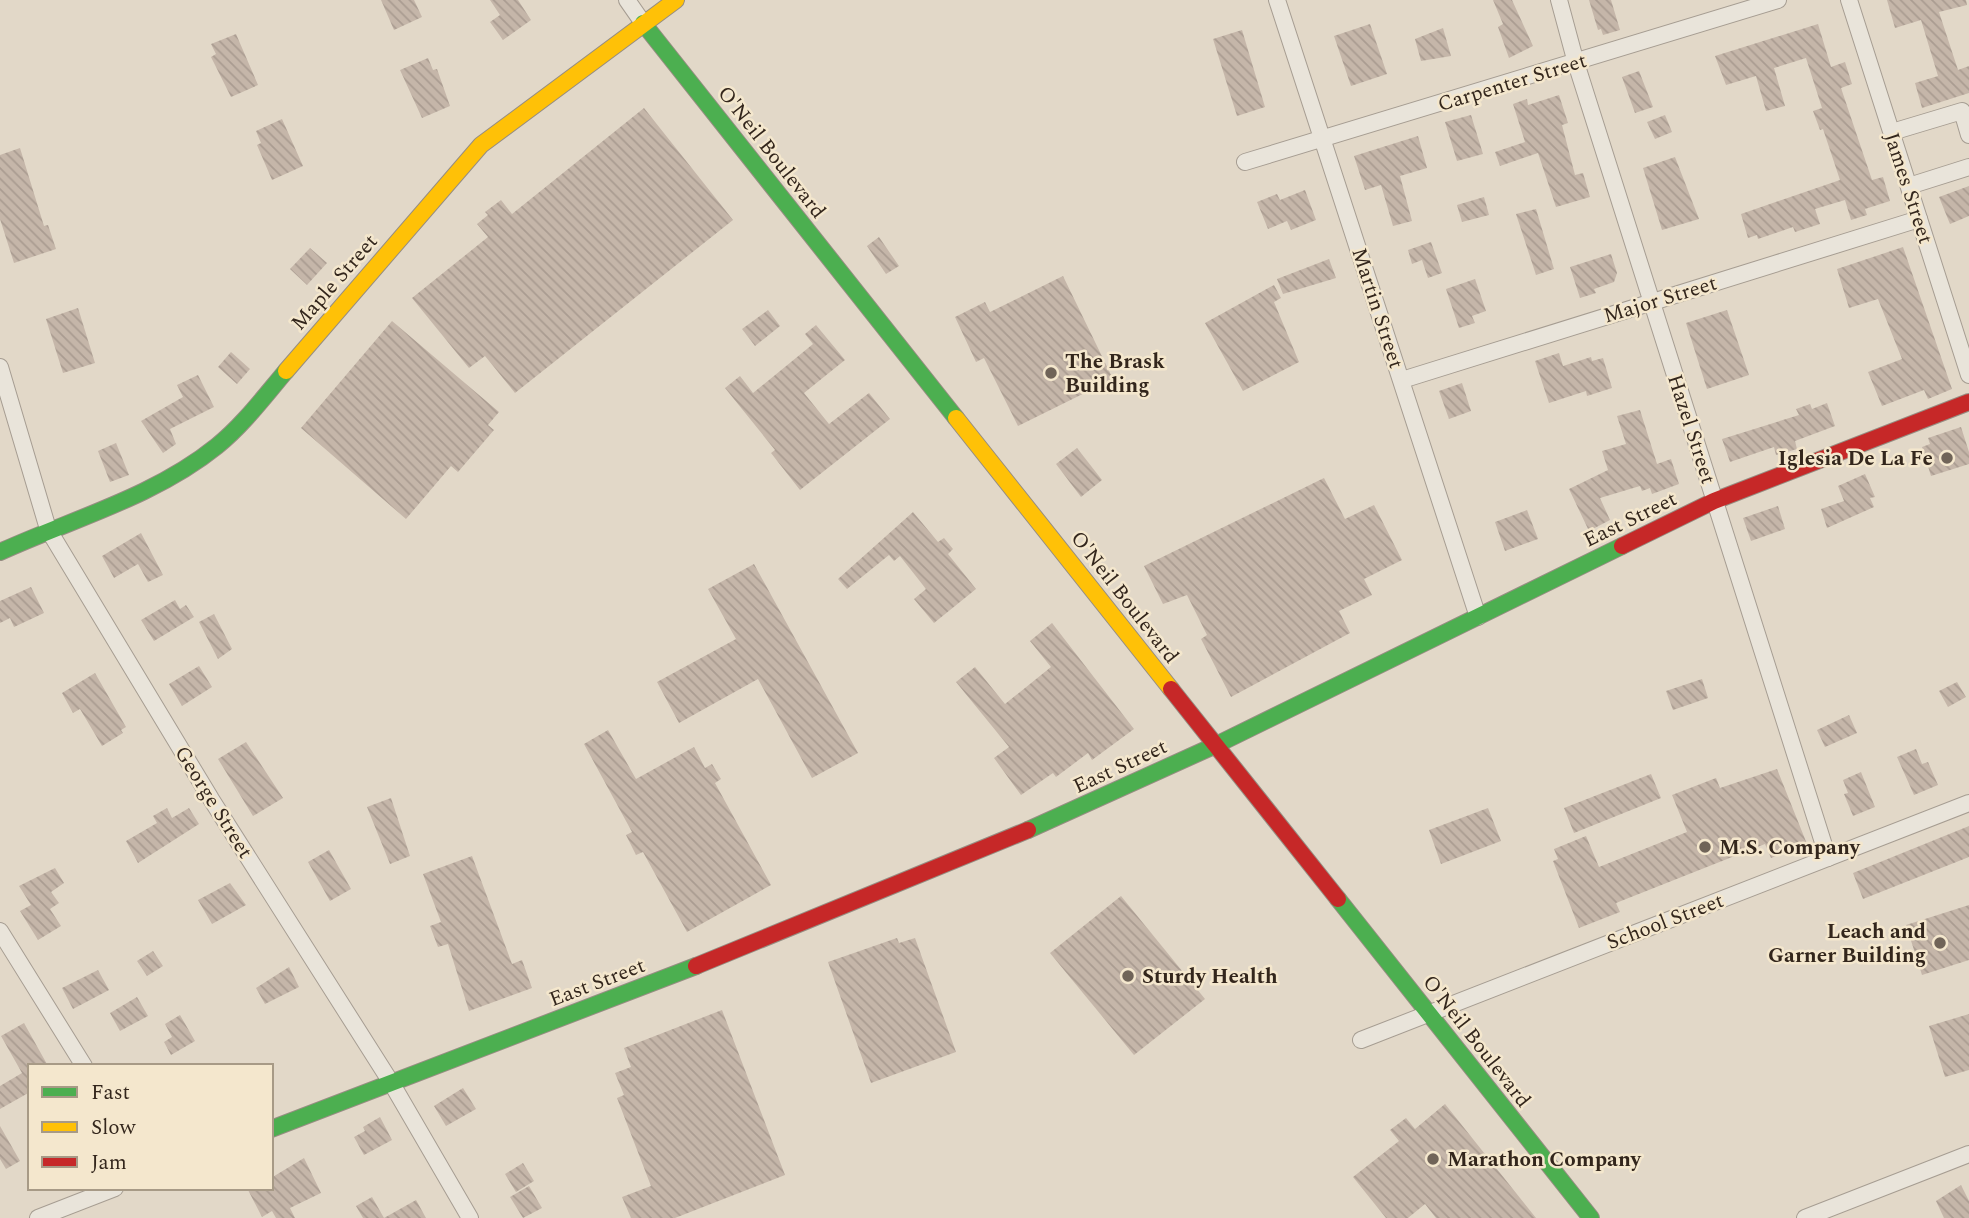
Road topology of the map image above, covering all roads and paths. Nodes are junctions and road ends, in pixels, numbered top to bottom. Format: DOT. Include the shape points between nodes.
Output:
graph roads {
  1 [pos="627,0"];
  2 [pos="676,0"];
  3 [pos="1277,0"];
  4 [pos="1559,0"];
  5 [pos="1778,0"];
  6 [pos="1849,0"];
  7 [pos="643,23"];
  8 [pos="1576,63"];
  9 [pos="1892,132"];
  10 [pos="1969,135"];
  11 [pos="1324,141"];
  12 [pos="1245,162"];
  13 [pos="1969,167"];
  14 [pos="1909,186"];
  15 [pos="1919,219"];
  16 [pos="1651,302"];
  17 [pos="0,368"];
  18 [pos="1969,376"];
  19 [pos="1402,380"];
  20 [pos="1969,402"];
  21 [pos="1714,500"];
  22 [pos="48,529"];
  23 [pos="0,552"];
  24 [pos="1478,617"];
  25 [pos="1216,745"];
  26 [pos="1969,803"];
  27 [pos="1828,858"];
  28 [pos="0,931"];
  29 [pos="1429,1013"];
  30 [pos="1361,1040"];
  31 [pos="83,1064"];
  32 [pos="392,1084"];
  33 [pos="273,1128"];
  34 [pos="1969,1154"];
  35 [pos="110,1190"];
  36 [pos="38,1218"];
  37 [pos="470,1218"];
  38 [pos="1591,1218"];
  39 [pos="1805,1218"];
  1 -- 7 [label="street, O'Neil Boulevard"];
  2 -- 7 [label="main road, Maple Street"];
  3 -- 11 [label="street, Martin Street"];
  4 -- 8 [label="street, Hazel Street"];
  5 -- 8 [label="street, Carpenter Street"];
  6 -- 9 [label="street, James Street"];
  7 -- 22 [label="main road, Maple Street" via="481,145 214,450 180,472"];
  7 -- 25 [label="main road, O'Neil Boulevard"];
  8 -- 11 [label="street, Carpenter Street"];
  8 -- 16 [label="street, Hazel Street"];
  9 -- 10 [label="street" via="1962,111"];
  9 -- 14 [label="street, James Street"];
  11 -- 12 [label="street, Carpenter Street"];
  11 -- 19 [label="street, Martin Street"];
  13 -- 14 [label="street"];
  14 -- 15 [label="street, James Street"];
  15 -- 16 [label="street, Major Street"];
  15 -- 18 [label="street, James Street"];
  16 -- 19 [label="street, Major Street"];
  16 -- 21 [label="street, Hazel Street"];
  17 -- 22 [label="street, George Street"];
  19 -- 24 [label="street, Martin Street"];
  20 -- 21 [label="main road, East Street"];
  21 -- 24 [label="main road, East Street"];
  21 -- 27 [label="street, Hazel Street"];
  22 -- 23 [label="main road, Maple Street"];
  22 -- 32 [label="street, George Street" via="211,799"];
  24 -- 25 [label="main road, East Street"];
  25 -- 29 [label="main road, O'Neil Boulevard"];
  25 -- 32 [label="main road, East Street" via="1000,843"];
  26 -- 27 [label="street, School Street"];
  27 -- 29 [label="street, School Street"];
  28 -- 31 [label="street"];
  29 -- 30 [label="street, School Street"];
  29 -- 38 [label="main road, O'Neil Boulevard"];
  32 -- 33 [label="main road, East Street"];
  32 -- 37 [label="street, George Street"];
  34 -- 39 [label="street"];
  35 -- 36 [label="street"];
}
